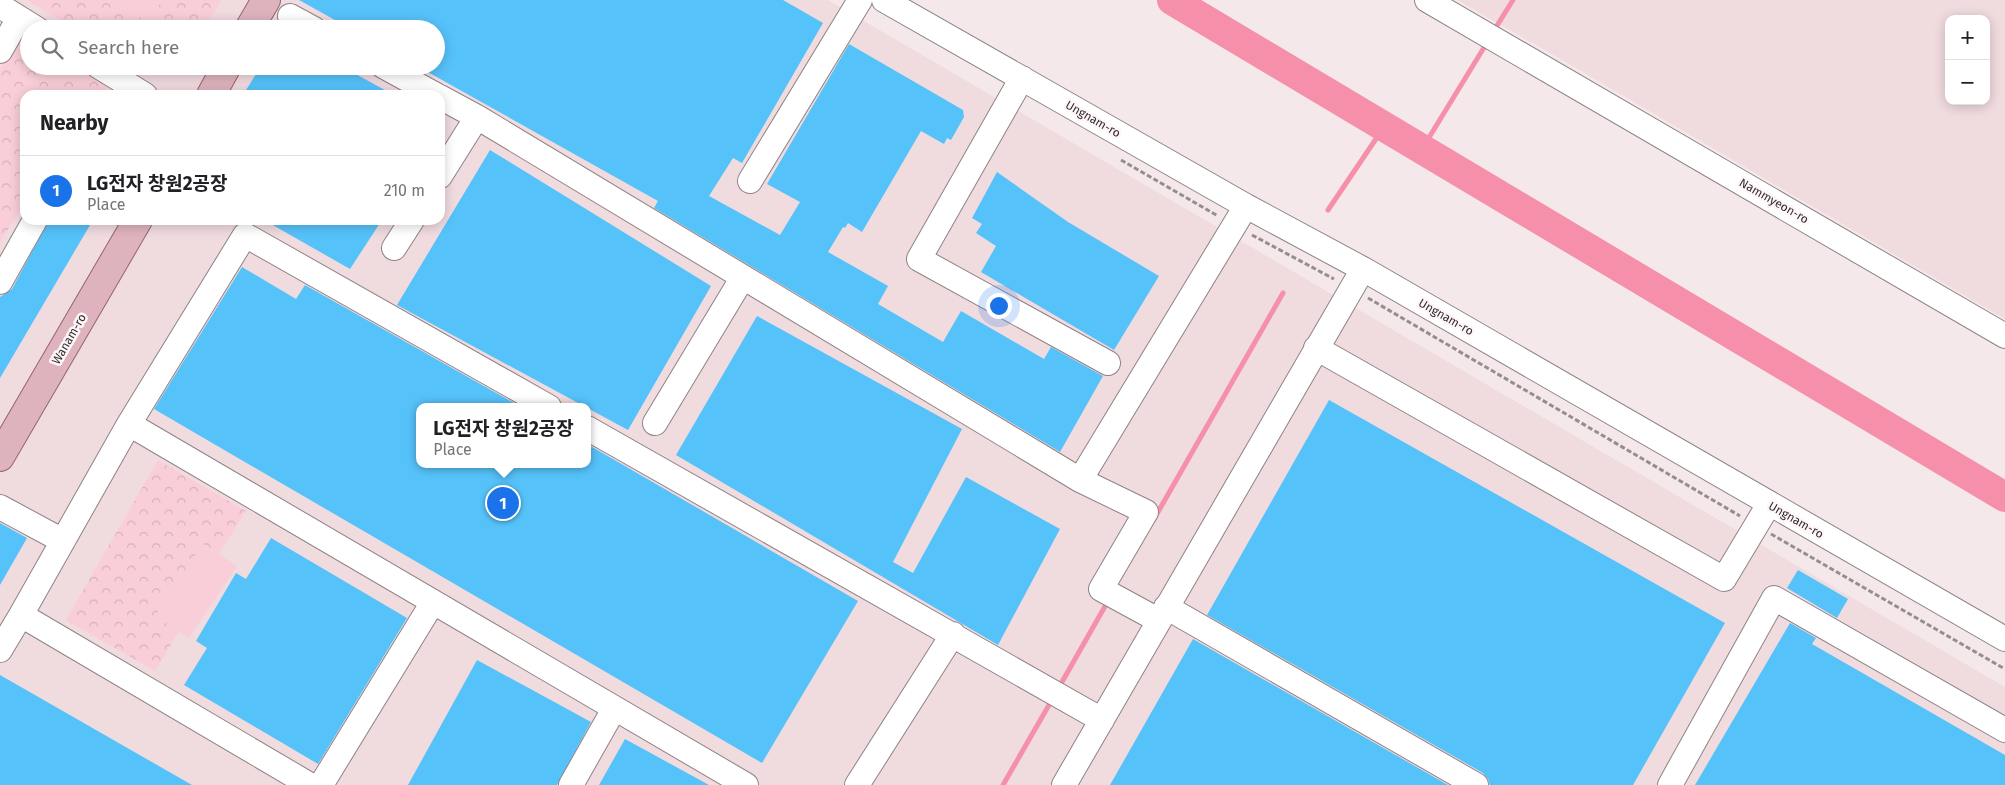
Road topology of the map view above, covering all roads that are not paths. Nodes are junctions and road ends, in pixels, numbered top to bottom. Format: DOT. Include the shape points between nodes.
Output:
graph roads {
  1 [pos="266,0"];
  2 [pos="860,0"];
  3 [pos="884,0"];
  4 [pos="1427,0"];
  5 [pos="290,16"];
  6 [pos="19,18"];
  7 [pos="254,20"];
  8 [pos="297,20"];
  9 [pos="0,51"];
  10 [pos="110,75"];
  11 [pos="223,75"];
  12 [pos="399,75"];
  13 [pos="1022,78"];
  14 [pos="130,90"];
  15 [pos="214,90"];
  16 [pos="427,90"];
  17 [pos="445,100"];
  18 [pos="477,117"];
  19 [pos="445,168"];
  20 [pos="750,181"];
  21 [pos="1240,216"];
  22 [pos="32,225"];
  23 [pos="135,225"];
  24 [pos="409,225"];
  25 [pos="394,248"];
  26 [pos="743,277"];
  27 [pos="1357,279"];
  28 [pos="0,282"];
  29 [pos="2005,336"];
  30 [pos="1316,348"];
  31 [pos="1108,364"];
  32 [pos="542,403"];
  33 [pos="655,423"];
  34 [pos="129,424"];
  35 [pos="591,430"];
  36 [pos="0,457"];
  37 [pos="1080,480"];
  38 [pos="1768,504"];
  39 [pos="0,506"];
  40 [pos="63,541"];
  41 [pos="433,602"];
  42 [pos="1162,614"];
  43 [pos="21,615"];
  44 [pos="953,634"];
  45 [pos="2005,639"];
  46 [pos="0,650"];
  47 [pos="614,709"];
  48 [pos="1102,720"];
  49 [pos="2005,730"];
  50 [pos="310,785"];
  51 [pos="321,785"];
  52 [pos="571,785"];
  53 [pos="746,785"];
  54 [pos="857,785"];
  55 [pos="1064,785"];
  56 [pos="1476,785"];
  57 [pos="1670,785"];
  1 -- 7 [label="main road"];
  2 -- 20 [label="street"];
  3 -- 13 [label="street, Ungnam-ro"];
  4 -- 29 [label="street, Nammyeon-ro"];
  5 -- 8 [label="street"];
  6 -- 9 [label="street"];
  10 -- 14 [label="street"];
  11 -- 15 [label="main road"];
  12 -- 16 [label="street"];
  13 -- 21 [label="street, Ungnam-ro"];
  13 -- 31 [label="street" via="919,259"];
  17 -- 18 [label="street"];
  18 -- 19 [label="street"];
  18 -- 26 [label="street"];
  21 -- 27 [label="street, Ungnam-ro"];
  21 -- 37 [label="street"];
  22 -- 28 [label="street"];
  23 -- 36 [label="main road, Wanam-ro"];
  24 -- 25 [label="street"];
  26 -- 33 [label="street"];
  26 -- 37 [label="street"];
  27 -- 30 [label="street"];
  27 -- 38 [label="street, Ungnam-ro"];
  30 -- 38 [label="street" via="1724,579"];
  30 -- 42 [label="street"];
  32 -- 34 [label="street" via="245,235"];
  34 -- 40 [label="street"];
  34 -- 41 [label="street"];
  35 -- 44 [label="street"];
  37 -- 42 [label="street" via="1146,512 1111,595"];
  38 -- 45 [label="street, Ungnam-ro"];
  39 -- 40 [label="street"];
  40 -- 43 [label="street"];
  41 -- 47 [label="street"];
  41 -- 51 [label="street"];
  42 -- 48 [label="street"];
  42 -- 56 [label="street"];
  43 -- 46 [label="street"];
  43 -- 50 [label="street"];
  44 -- 48 [label="street"];
  44 -- 54 [label="street"];
  47 -- 52 [label="street"];
  47 -- 53 [label="street"];
  48 -- 55 [label="street"];
  49 -- 57 [label="street" via="1774,598"];
}
